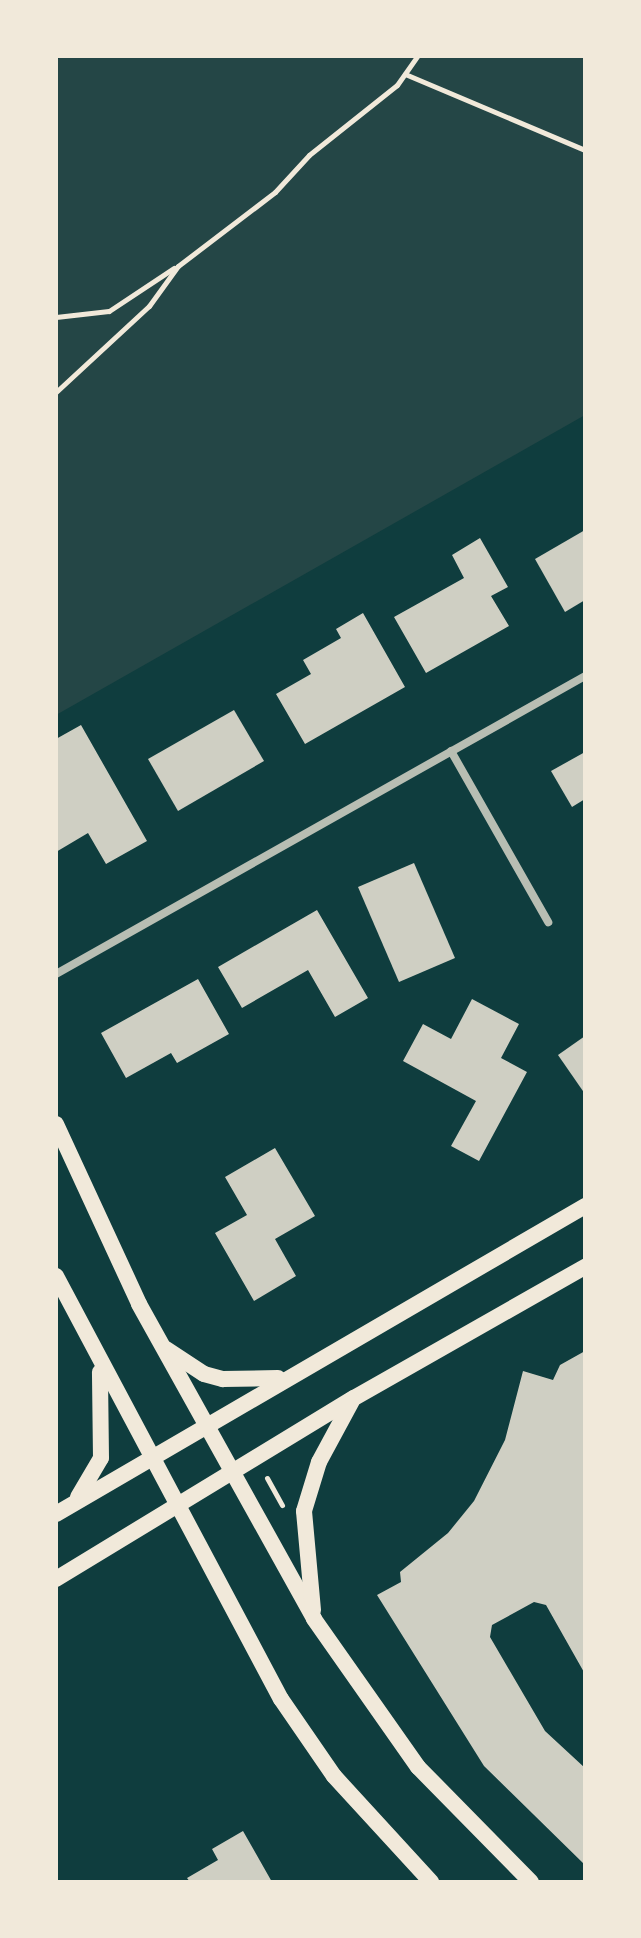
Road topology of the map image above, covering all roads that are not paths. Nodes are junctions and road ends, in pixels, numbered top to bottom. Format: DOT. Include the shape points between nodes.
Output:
graph roads {
  1 [pos="585,676"];
  2 [pos="451,751"];
  3 [pos="548,922"];
  4 [pos="56,974"];
  5 [pos="56,1124"];
  6 [pos="585,1206"];
  7 [pos="585,1267"];
  8 [pos="56,1276"];
  9 [pos="160,1344"];
  10 [pos="99,1362"];
  11 [pos="288,1377"];
  12 [pos="354,1398"];
  13 [pos="205,1425"];
  14 [pos="149,1458"];
  15 [pos="230,1472"];
  16 [pos="73,1503"];
  17 [pos="174,1505"];
  18 [pos="56,1514"];
  19 [pos="56,1579"];
  20 [pos="314,1619"];
  21 [pos="431,1882"];
  22 [pos="531,1882"];
  1 -- 2 [label="street"];
  2 -- 3 [label="street"];
  2 -- 4 [label="street"];
  5 -- 9 [label="main road" via="103,1235"];
  6 -- 11 [label="main road"];
  7 -- 12 [label="main road"];
  8 -- 10 [label="main road"];
  9 -- 11 [label="main road" via="197,1370 223,1379"];
  9 -- 13 [label="main road"];
  10 -- 14 [label="main road"];
  10 -- 16 [label="main road" via="101,1458"];
  11 -- 13 [label="main road"];
  12 -- 15 [label="main road"];
  12 -- 20 [label="main road" via="319,1462 304,1511"];
  13 -- 14 [label="main road"];
  13 -- 15 [label="main road"];
  14 -- 16 [label="main road"];
  14 -- 17 [label="main road"];
  15 -- 17 [label="main road"];
  15 -- 20 [label="main road"];
  16 -- 18 [label="main road"];
  17 -- 19 [label="main road"];
  17 -- 21 [label="main road" via="281,1699 334,1776"];
  20 -- 22 [label="main road" via="418,1767"];
}
